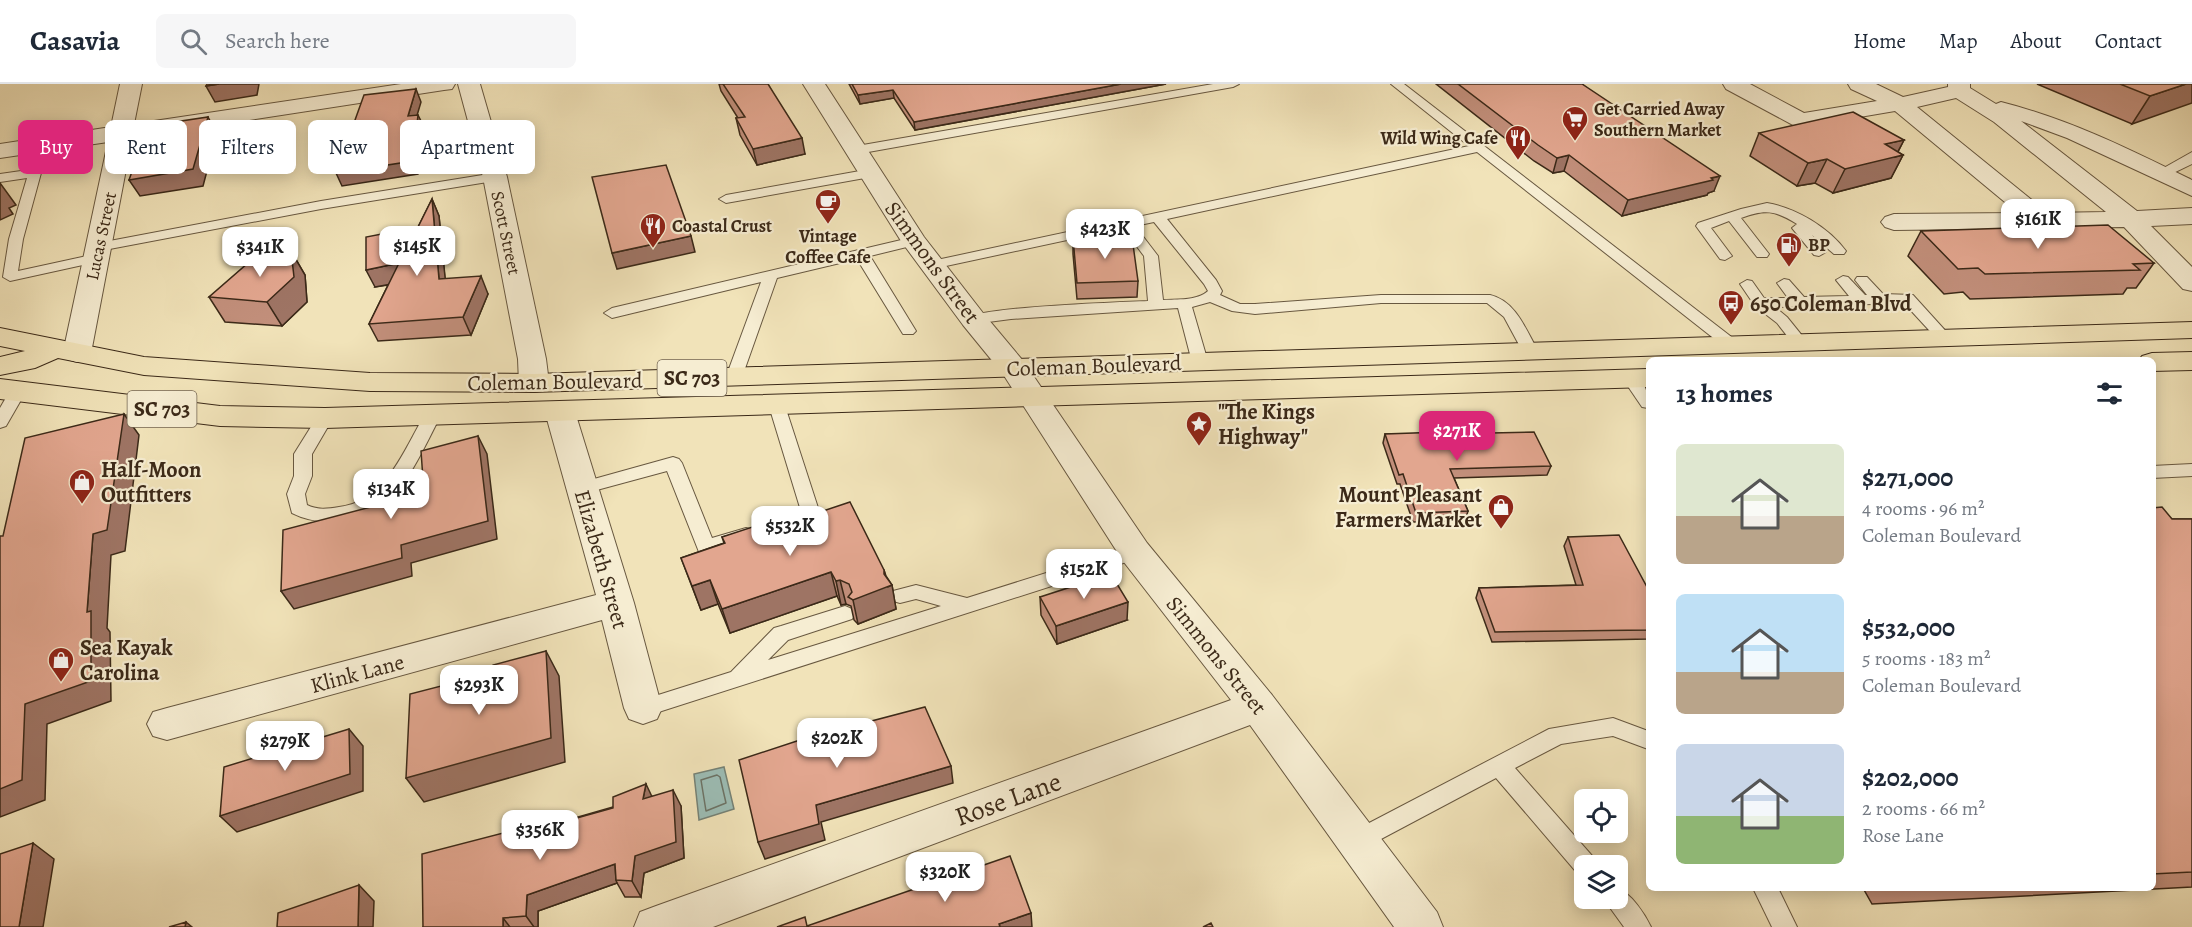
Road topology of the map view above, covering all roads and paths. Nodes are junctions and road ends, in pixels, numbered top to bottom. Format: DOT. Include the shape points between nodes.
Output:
graph roads {
  1 [pos="131,84"];
  2 [pos="444,84"];
  3 [pos="469,84"];
  4 [pos="814,84"];
  5 [pos="1233,84"];
  6 [pos="1397,84"];
  7 [pos="1734,84"];
  8 [pos="1859,84"];
  9 [pos="1959,87"];
  10 [pos="1900,104"];
  11 [pos="1983,105"];
  12 [pos="124,120"];
  13 [pos="187,122"];
  14 [pos="105,135"];
  15 [pos="1479,148"];
  16 [pos="856,150"];
  17 [pos="0,151"];
  18 [pos="2192,156"];
  19 [pos="871,173"];
  20 [pos="114,174"];
  21 [pos="2160,174"];
  22 [pos="495,177"];
  23 [pos="0,178"];
  24 [pos="2192,189"];
  25 [pos="726,199"];
  26 [pos="1786,213"];
  27 [pos="2192,216"];
  28 [pos="1158,217"];
  29 [pos="1733,217"];
  30 [pos="2132,219"];
  31 [pos="2042,220"];
  32 [pos="1893,222"];
  33 [pos="1127,224"];
  34 [pos="914,241"];
  35 [pos="1839,251"];
  36 [pos="1819,252"];
  37 [pos="98,253"];
  38 [pos="1762,254"];
  39 [pos="862,255"];
  40 [pos="1725,256"];
  41 [pos="932,265"];
  42 [pos="770,276"];
  43 [pos="1862,279"];
  44 [pos="1843,280"];
  45 [pos="1784,283"];
  46 [pos="2192,283"];
  47 [pos="1747,284"];
  48 [pos="1210,297"];
  49 [pos="1879,299"];
  50 [pos="1861,300"];
  51 [pos="1800,302"];
  52 [pos="1184,303"];
  53 [pos="1760,303"];
  54 [pos="1156,304"];
  55 [pos="612,313"];
  56 [pos="973,319"];
  57 [pos="2192,330"];
  58 [pos="908,332"];
  59 [pos="0,337"];
  60 [pos="1944,338"];
  61 [pos="1800,343"];
  62 [pos="1732,345"];
  63 [pos="2192,348"];
  64 [pos="66,350"];
  65 [pos="1530,351"];
  66 [pos="2008,357"];
  67 [pos="2192,361"];
  68 [pos="1200,362"];
  69 [pos="2156,362"];
  70 [pos="0,366"];
  71 [pos="1014,368"];
  72 [pos="734,376"];
  73 [pos="1640,378"];
  74 [pos="370,382"];
  75 [pos="534,383"];
  76 [pos="8,391"];
  77 [pos="1646,397"];
  78 [pos="62,398"];
  79 [pos="1034,398"];
  80 [pos="777,406"];
  81 [pos="560,412"];
  82 [pos="433,415"];
  83 [pos="325,418"];
  84 [pos="0,422"];
  85 [pos="2192,470"];
  86 [pos="2156,471"];
  87 [pos="582,488"];
  88 [pos="1135,552"];
  89 [pos="900,596"];
  90 [pos="616,603"];
  91 [pos="967,605"];
  92 [pos="845,614"];
  93 [pos="736,678"];
  94 [pos="1258,706"];
  95 [pos="643,708"];
  96 [pos="167,724"];
  97 [pos="1646,739"];
  98 [pos="1499,766"];
  99 [pos="1358,840"];
  100 [pos="1576,855"];
  101 [pos="1767,891"];
  102 [pos="1624,909"];
  103 [pos="656,927"];
  104 [pos="1421,927"];
  105 [pos="1640,927"];
  106 [pos="1785,927"];
  1 -- 12 [label="street, Lucas Street"];
  2 -- 13 [label="street"];
  3 -- 22 [label="street, Scott Street"];
  4 -- 16 [label="street, Simmons Street"];
  5 -- 16 [label="lane"];
  6 -- 15 [label="lane"];
  7 -- 10 [label="street" via="1801,120"];
  8 -- 10 [label="street"];
  9 -- 10 [label="street"];
  9 -- 11 [label="street"];
  10 -- 31 [label="street"];
  11 -- 21 [label="street" via="2031,116 2078,133"];
  11 -- 30 [label="street"];
  14 -- 17 [label="street"];
  15 -- 28 [label="lane"];
  15 -- 62 [label="lane"];
  16 -- 19 [label="street, Simmons Street"];
  18 -- 21 [label="lane"];
  19 -- 25 [label="lane"];
  19 -- 34 [label="street, Simmons Street"];
  20 -- 37 [label="street, Lucas Street"];
  21 -- 24 [label="street"];
  22 -- 37 [label="lane" via="321,205"];
  22 -- 75 [label="street, Scott Street"];
  23 -- 37 [label="lane" via="35,174 16,239 10,277"];
  26 -- 29 [label="lane" via="1766,206"];
  26 -- 35 [label="lane"];
  26 -- 36 [label="lane"];
  27 -- 30 [label="street"];
  28 -- 33 [label="lane"];
  28 -- 48 [label="lane" via="1211,283 1215,291"];
  29 -- 38 [label="lane"];
  29 -- 40 [label="lane" via="1703,226"];
  30 -- 31 [label="street"];
  30 -- 46 [label="street"];
  31 -- 32 [label="street"];
  33 -- 41 [label="lane"];
  33 -- 54 [label="lane" via="1150,256"];
  34 -- 39 [label="lane"];
  34 -- 41 [label="street, Simmons Street"];
  37 -- 64 [label="street, Lucas Street"];
  39 -- 42 [label="lane"];
  39 -- 58 [label="lane"];
  41 -- 56 [label="street, Simmons Street"];
  42 -- 55 [label="lane"];
  42 -- 72 [label="lane"];
  43 -- 49 [label="lane"];
  44 -- 50 [label="lane"];
  45 -- 51 [label="lane"];
  47 -- 53 [label="lane"];
  48 -- 52 [label="lane"];
  48 -- 65 [label="lane" via="1238,308 1255,309 1381,299 1490,300 1508,312"];
  49 -- 50 [label="lane"];
  49 -- 60 [label="lane" via="1908,298"];
  50 -- 51 [label="lane"];
  51 -- 53 [label="lane"];
  52 -- 54 [label="lane"];
  52 -- 68 [label="lane"];
  53 -- 61 [label="lane" via="1782,320"];
  54 -- 56 [label="lane"];
  56 -- 71 [label="street, Simmons Street"];
  57 -- 60 [label="main road, Coleman Boulevard / SC 703"];
  59 -- 64 [label="main road, Coleman Boulevard / SC 703"];
  60 -- 61 [label="main road, Coleman Boulevard / SC 703"];
  61 -- 62 [label="main road, Coleman Boulevard / SC 703"];
  62 -- 65 [label="main road, Coleman Boulevard / SC 703"];
  63 -- 66 [label="main road"];
  64 -- 70 [label="main road"];
  64 -- 74 [label="main road, Coleman Boulevard / SC 703" via="144,366"];
  65 -- 68 [label="main road, Coleman Boulevard / SC 703"];
  67 -- 69 [label="main road"];
  68 -- 71 [label="main road, Coleman Boulevard / SC 703"];
  71 -- 72 [label="main road, Coleman Boulevard / SC 703"];
  71 -- 79 [label="street, Simmons Street"];
  72 -- 75 [label="main road, Coleman Boulevard / SC 703"];
  73 -- 77 [label="lane"];
  73 -- 79 [label="main road, Coleman Boulevard / SC 703"];
  74 -- 75 [label="main road, Coleman Boulevard / SC 703"];
  74 -- 78 [label="main road" via="358,395 346,400 111,385"];
  76 -- 78 [label="main road, Coleman Boulevard / SC 703"];
  76 -- 84 [label="lane"];
  78 -- 83 [label="main road, Coleman Boulevard / SC 703" via="220,416"];
  79 -- 80 [label="main road, Coleman Boulevard / SC 703"];
  79 -- 88 [label="street, Simmons Street"];
  80 -- 81 [label="main road, Coleman Boulevard / SC 703"];
  80 -- 87 [label="lane" via="811,514 706,547 673,463"];
  81 -- 82 [label="main road, Coleman Boulevard / SC 703"];
  81 -- 87 [label="street, Elizabeth Street"];
  82 -- 83 [label="main road, Coleman Boulevard / SC 703"];
  82 -- 83 [label="lane" via="388,490 373,503 347,513 321,516 298,508 296,494 303,476 303,454"];
  85 -- 86 [label="lane"];
  87 -- 90 [label="street, Elizabeth Street"];
  88 -- 91 [label="lane"];
  88 -- 94 [label="street, Simmons Street"];
  89 -- 91 [label="lane" via="916,592"];
  90 -- 95 [label="street, Elizabeth Street"];
  90 -- 96 [label="street, Klink Lane"];
  91 -- 93 [label="lane"];
  92 -- 93 [label="lane" via="781,634"];
  93 -- 95 [label="lane"];
  94 -- 99 [label="street, Simmons Street"];
  94 -- 103 [label="street, Rose Lane"];
  97 -- 98 [label="lane" via="1613,727 1557,735"];
  98 -- 99 [label="lane"];
  98 -- 100 [label="lane"];
  99 -- 104 [label="street, Simmons Street"];
  101 -- 106 [label="lane"];
  102 -- 105 [label="lane"];
}
